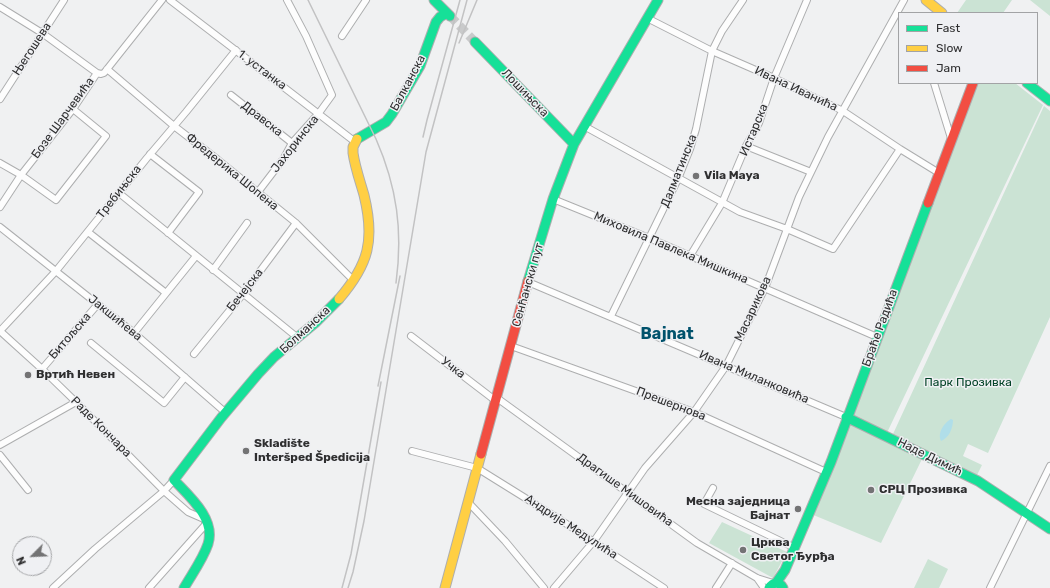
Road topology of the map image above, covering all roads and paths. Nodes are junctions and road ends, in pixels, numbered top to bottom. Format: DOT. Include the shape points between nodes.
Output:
graph roads {
  1 [pos="64,0"];
  2 [pos="162,0"];
  3 [pos="170,0"];
  4 [pos="287,0"];
  5 [pos="366,0"];
  6 [pos="434,0"];
  7 [pos="658,0"];
  8 [pos="743,0"];
  9 [pos="807,0"];
  10 [pos="904,0"];
  11 [pos="926,0"];
  12 [pos="0,7"];
  13 [pos="900,12"];
  14 [pos="941,12"];
  15 [pos="647,18"];
  16 [pos="896,23"];
  17 [pos="42,33"];
  18 [pos="342,36"];
  19 [pos="475,42"];
  20 [pos="236,50"];
  21 [pos="712,51"];
  22 [pos="107,69"];
  23 [pos="97,73"];
  24 [pos="774,78"];
  25 [pos="934,84"];
  26 [pos="973,84"];
  27 [pos="1028,84"];
  28 [pos="2,91"];
  29 [pos="231,95"];
  30 [pos="0,99"];
  31 [pos="1050,101"];
  32 [pos="73,109"];
  33 [pos="843,111"];
  34 [pos="319,113"];
  35 [pos="174,126"];
  36 [pos="584,126"];
  37 [pos="951,138"];
  38 [pos="354,141"];
  39 [pos="292,143"];
  40 [pos="574,144"];
  41 [pos="746,146"];
  42 [pos="900,150"];
  43 [pos="150,154"];
  44 [pos="0,163"];
  45 [pos="811,172"];
  46 [pos="939,173"];
  47 [pos="21,175"];
  48 [pos="678,179"];
  49 [pos="119,192"];
  50 [pos="258,192"];
  51 [pos="553,199"];
  52 [pos="722,203"];
  53 [pos="0,207"];
  54 [pos="247,223"];
  55 [pos="296,223"];
  56 [pos="0,227"];
  57 [pos="787,229"];
  58 [pos="88,232"];
  59 [pos="168,233"];
  60 [pos="649,238"];
  61 [pos="196,256"];
  62 [pos="690,256"];
  63 [pos="213,270"];
  64 [pos="56,271"];
  65 [pos="353,280"];
  66 [pos="528,282"];
  67 [pos="765,288"];
  68 [pos="166,293"];
  69 [pos="243,294"];
  70 [pos="98,304"];
  71 [pos="611,316"];
  72 [pos="0,332"];
  73 [pos="134,333"];
  74 [pos="411,336"];
  75 [pos="877,337"];
  76 [pos="298,338"];
  77 [pos="91,343"];
  78 [pos="511,346"];
  79 [pos="194,354"];
  80 [pos="726,366"];
  81 [pos="42,369"];
  82 [pos="186,377"];
  83 [pos="496,399"];
  84 [pos="76,402"];
  85 [pos="694,412"];
  86 [pos="226,413"];
  87 [pos="846,417"];
  88 [pos="0,445"];
  89 [pos="412,451"];
  90 [pos="0,455"];
  91 [pos="1050,466"];
  92 [pos="477,468"];
  93 [pos="826,472"];
  94 [pos="174,480"];
  95 [pos="713,488"];
  96 [pos="28,490"];
  97 [pos="164,491"];
  98 [pos="628,492"];
  99 [pos="468,502"];
  100 [pos="1026,513"];
  101 [pos="205,521"];
  102 [pos="1050,529"];
  103 [pos="594,541"];
  104 [pos="795,548"];
  105 [pos="732,563"];
  106 [pos="757,578"];
  107 [pos="777,585"];
  108 [pos="657,586"];
  109 [pos="53,588"];
  110 [pos="148,588"];
  111 [pos="184,588"];
  112 [pos="445,588"];
  113 [pos="544,588"];
  114 [pos="554,588"];
  115 [pos="664,588"];
  116 [pos="716,588"];
  117 [pos="764,588"];
  118 [pos="990,588"];
  1 -- 17 [label="street, Његошева"];
  2 -- 22 [label="street, Бозе Шарчевића"];
  3 -- 20 [label="street, 1. устанка"];
  4 -- 34 [label="street, Јахоринска" via="332,95"];
  5 -- 18 [label="street"];
  6 -- 38 [label="street, Балканска" via="448,14 439,18 435,25 413,79 390,118"];
  7 -- 15 [label="street, Сенћански пут"];
  8 -- 21 [label="street, Далматинска"];
  9 -- 24 [label="street, Истарска"];
  10 -- 13 [label="street, Масарикова"];
  11 -- 14 [label="street"];
  12 -- 17 [label="street"];
  15 -- 21 [label="street, Ивана Иванића"];
  15 -- 36 [label="street, Сенћански пут"];
  16 -- 33 [label="street, Масарикова"];
  17 -- 23 [label="street"];
  17 -- 28 [label="street, Његошева"];
  19 -- 40 [label="street, Лошињска"];
  20 -- 34 [label="street, 1. устанка"];
  20 -- 35 [label="street, Требињска"];
  21 -- 24 [label="street, Ивана Иванића"];
  21 -- 48 [label="street, Далматинска" via="696,129"];
  22 -- 23 [label="street, Бозе Шарчевића" via="101,74"];
  22 -- 35 [label="street, Фредерика Шопена"];
  23 -- 32 [label="street, Бозе Шарчевића"];
  24 -- 33 [label="street, Ивана Иванића"];
  24 -- 41 [label="street, Истарска" via="759,123"];
  25 -- 37 [label="street"];
  26 -- 37 [label="street, Браће Радића"];
  27 -- 31 [label="street"];
  28 -- 30 [label="street, Његошева"];
  29 -- 39 [label="street, Дравска"];
  32 -- 47 [label="street, Бозе Шарчевића"];
  32 -- 47 [label="street" via="106,136 61,194 56,200"];
  33 -- 42 [label="street, Ивана Иванића"];
  33 -- 45 [label="street, Масарикова"];
  34 -- 38 [label="street, 1. устанка"];
  34 -- 39 [label="street, Јахоринска"];
  35 -- 43 [label="street, Требињска"];
  35 -- 50 [label="street, Фредерика Шопена"];
  36 -- 40 [label="street, Сенћански пут"];
  36 -- 48 [label="street"];
  37 -- 46 [label="street, Браће Радића"];
  38 -- 65 [label="street, Болманска" via="353,151 369,216 370,237 364,263"];
  39 -- 50 [label="street, Јахоринска"];
  40 -- 51 [label="street, Сенћански пут"];
  41 -- 45 [label="street"];
  41 -- 52 [label="street, Истарска"];
  42 -- 46 [label="street, Ивана Иванића"];
  42 -- 57 [label="street" via="833,249"];
  43 -- 49 [label="street, Требињска"];
  43 -- 59 [label="street" via="198,192"];
  44 -- 47 [label="street"];
  45 -- 57 [label="street, Масарикова"];
  46 -- 75 [label="street, Браће Радића"];
  47 -- 53 [label="street, Бозе Шарчевића"];
  48 -- 52 [label="street"];
  48 -- 60 [label="street, Далматинска"];
  49 -- 58 [label="street, Требињска"];
  49 -- 59 [label="street"];
  50 -- 55 [label="street, Фредерика Шопена"];
  51 -- 60 [label="street, Миховила Павлека Мишкина"];
  51 -- 66 [label="street, Сенћански пут"];
  52 -- 57 [label="street"];
  52 -- 62 [label="street, Истарска"];
  54 -- 63 [label="street"];
  55 -- 65 [label="street, Фредерика Шопена"];
  55 -- 69 [label="street, Бечејска"];
  56 -- 64 [label="street, Јакшићева"];
  57 -- 67 [label="street, Масарикова"];
  58 -- 64 [label="street, Требињска"];
  58 -- 68 [label="street"];
  59 -- 61 [label="street"];
  60 -- 62 [label="street, Миховила Павлека Мишкина"];
  60 -- 71 [label="street, Далматинска"];
  61 -- 63 [label="street"];
  61 -- 68 [label="street"];
  62 -- 67 [label="street, Миховила Павлека Мишкина"];
  63 -- 69 [label="street"];
  64 -- 70 [label="street, Јакшићева"];
  64 -- 72 [label="street, Требињска"];
  65 -- 76 [label="street, Болманска" via="328,310"];
  66 -- 71 [label="street, Ивана Миланковића"];
  66 -- 78 [label="street, Сенћански пут"];
  67 -- 75 [label="street, Миховила Павлека Мишкина"];
  67 -- 80 [label="street, Масарикова"];
  68 -- 73 [label="street"];
  69 -- 76 [label="street"];
  69 -- 79 [label="street, Бечејска"];
  70 -- 73 [label="street, Јакшићева"];
  70 -- 81 [label="street, Битољска"];
  71 -- 80 [label="street, Ивана Миланковића"];
  72 -- 81 [label="street, Раде Кончара"];
  73 -- 82 [label="street, Јакшићева"];
  74 -- 83 [label="street, Учка"];
  75 -- 87 [label="street, Браће Радића"];
  76 -- 86 [label="street, Болманска" via="273,359"];
  77 -- 82 [label="street" via="164,403"];
  78 -- 83 [label="street, Сенћански пут"];
  78 -- 85 [label="street, Прешернова"];
  80 -- 85 [label="street, Масарикова"];
  80 -- 87 [label="street, Ивана Миланковића"];
  81 -- 84 [label="street, Раде Кончара"];
  82 -- 86 [label="street, Јакшићева"];
  83 -- 92 [label="street, Сенћански пут"];
  83 -- 98 [label="street, Драгише Мишовића"];
  84 -- 88 [label="street"];
  84 -- 97 [label="street, Раде Кончара"];
  85 -- 93 [label="street, Прешернова"];
  85 -- 98 [label="street, Масарикова"];
  86 -- 94 [label="street, Болманска"];
  87 -- 93 [label="street, Браће Радића"];
  87 -- 100 [label="street, Наде Димић" via="978,481"];
  89 -- 92 [label="street, Андрије Медулића"];
  90 -- 96 [label="street"];
  91 -- 100 [label="street"];
  92 -- 99 [label="street, Сенћански пут"];
  92 -- 103 [label="street, Андрије Медулића"];
  93 -- 104 [label="street, Браће Радића"];
  94 -- 97 [label="street, Болманска"];
  94 -- 101 [label="street" via="198,508"];
  95 -- 104 [label="street" via="704,504"];
  97 -- 101 [label="street, Раде Кончара" via="188,512"];
  97 -- 109 [label="street, Болманска"];
  98 -- 103 [label="street, Масарикова"];
  98 -- 105 [label="street, Драгише Мишовића" via="697,542"];
  99 -- 112 [label="street, Сенћански пут"];
  99 -- 113 [label="street"];
  100 -- 102 [label="street, Наде Димић"];
  100 -- 118 [label="street"];
  101 -- 110 [label="street"];
  101 -- 111 [label="street" via="209,538 206,548"];
  103 -- 108 [label="street, Андрије Медулића"];
  103 -- 114 [label="street, Масарикова"];
  104 -- 107 [label="street, Браће Радића"];
  105 -- 106 [label="street, Драгише Мишовића"];
  105 -- 116 [label="street"];
  106 -- 107 [label="street, Драгише Мишовића"];
  106 -- 117 [label="street, Драгише Мишовића"];
  108 -- 115 [label="street, Андрије Медулића"];
}
